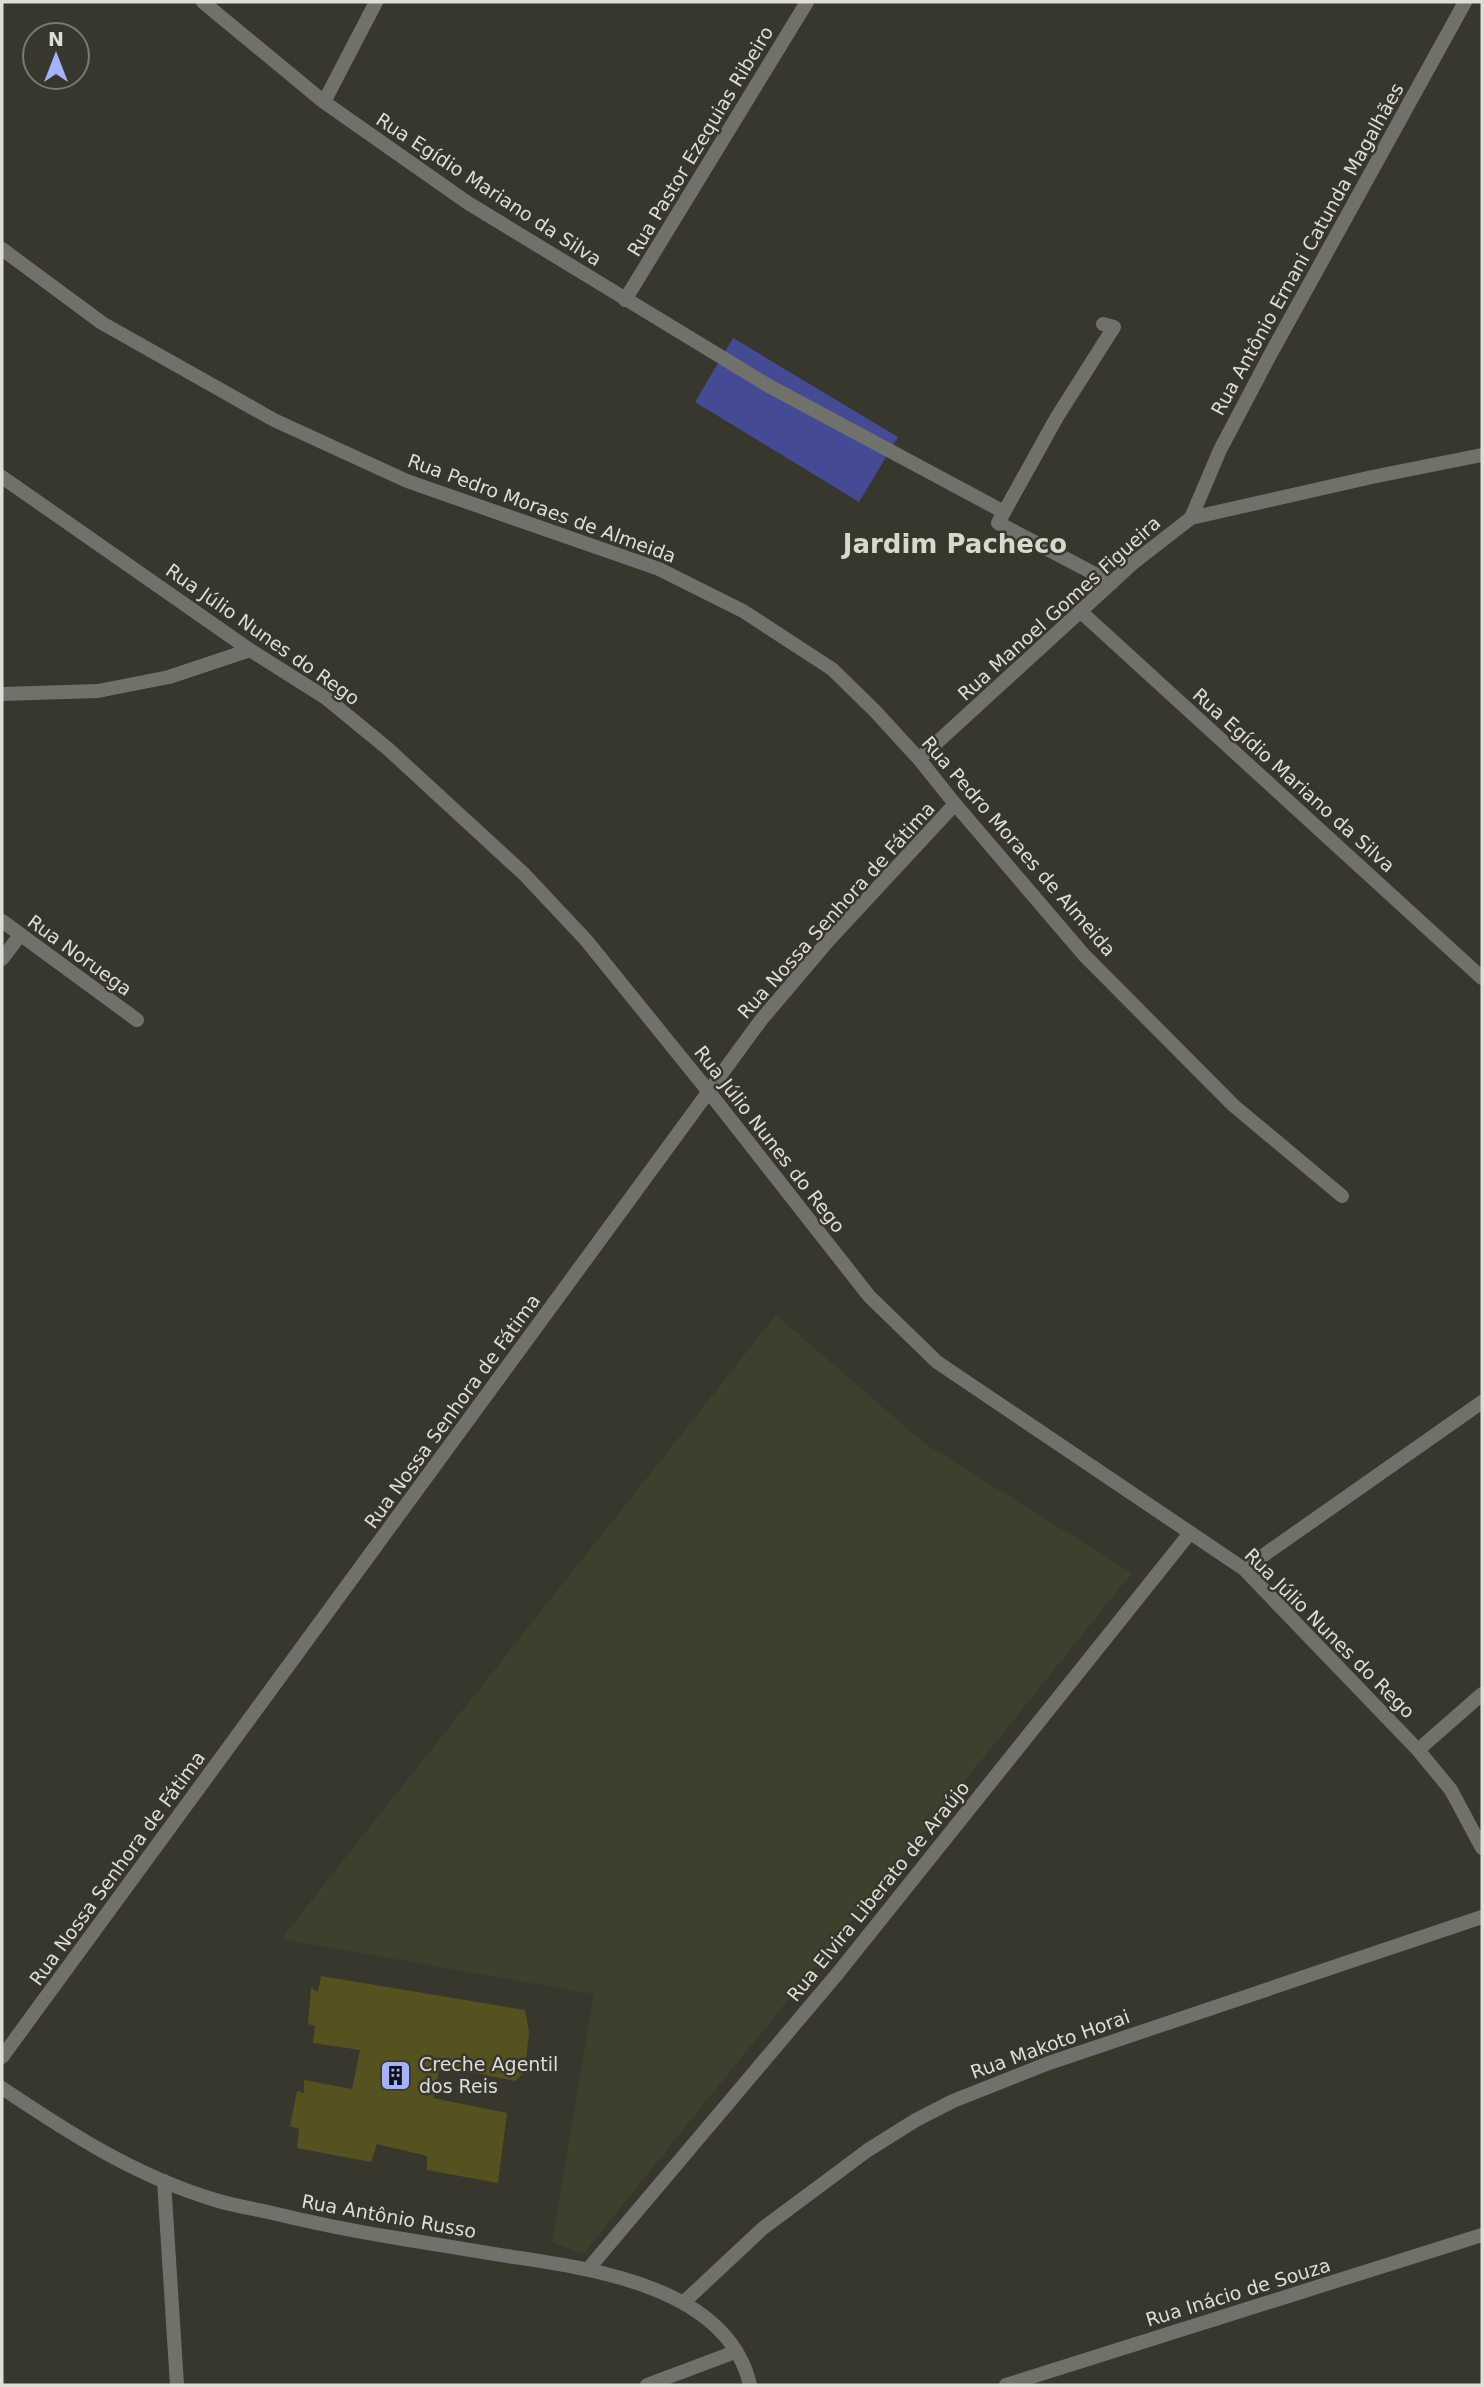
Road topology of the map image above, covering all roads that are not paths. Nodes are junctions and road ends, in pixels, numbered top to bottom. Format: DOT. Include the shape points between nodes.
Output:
graph roads {
  1 [pos="203,2"];
  2 [pos="376,2"];
  3 [pos="807,2"];
  4 [pos="1465,2"];
  5 [pos="324,102"];
  6 [pos="2,249"];
  7 [pos="625,300"];
  8 [pos="1103,324"];
  9 [pos="1482,455"];
  10 [pos="2,477"];
  11 [pos="1004,512"];
  12 [pos="1191,518"];
  13 [pos="1112,583"];
  14 [pos="1080,611"];
  15 [pos="250,650"];
  16 [pos="2,694"];
  17 [pos="919,759"];
  18 [pos="955,804"];
  19 [pos="2,921"];
  20 [pos="20,935"];
  21 [pos="2,959"];
  22 [pos="1482,978"];
  23 [pos="136,1020"];
  24 [pos="709,1092"];
  25 [pos="1342,1196"];
  26 [pos="1482,1402"];
  27 [pos="1190,1533"];
  28 [pos="1244,1569"];
  29 [pos="1482,1694"];
  30 [pos="1418,1749"];
  31 [pos="1482,1848"];
  32 [pos="1482,1917"];
  33 [pos="2,2057"];
  34 [pos="2,2088"];
  35 [pos="164,2180"];
  36 [pos="1482,2235"];
  37 [pos="589,2268"];
  38 [pos="683,2303"];
  39 [pos="735,2352"];
  40 [pos="177,2385"];
  41 [pos="647,2385"];
  42 [pos="750,2385"];
  43 [pos="1006,2385"];
  1 -- 5 [label="street, Rua Egídio Mariano da Silva"];
  2 -- 5 [label="street"];
  3 -- 7 [label="street, Rua Pastor Ezequias Ribeiro"];
  4 -- 12 [label="street, Rua Antônio Ernani Catunda Magalhães" via="1269,357 1220,450"];
  5 -- 7 [label="street, Rua Egídio Mariano da Silva" via="468,203"];
  6 -- 17 [label="street, Rua Pedro Moraes de Almeida" via="102,323 274,420 407,481 659,569 743,611 832,669"];
  7 -- 11 [label="street, Rua Egídio Mariano da Silva" via="769,386"];
  8 -- 11 [label="street" via="1114,327"];
  9 -- 12 [label="street, Rua Manoel Gomes Figueira"];
  10 -- 15 [label="street, Rua Júlio Nunes do Rego"];
  11 -- 13 [label="street" via="998,523"];
  12 -- 13 [label="street, Rua Manoel Gomes Figueira"];
  13 -- 14 [label="street, Rua Manoel Gomes Figueira"];
  14 -- 17 [label="street, Rua Manoel Gomes Figueira"];
  14 -- 22 [label="street, Rua Egídio Mariano da Silva"];
  15 -- 16 [label="street" via="169,677 98,691"];
  15 -- 24 [label="street, Rua Júlio Nunes do Rego" via="326,698 524,874 586,940"];
  17 -- 18 [label="street, Rua Pedro Moraes de Almeida"];
  18 -- 24 [label="street, Rua Nossa Senhora de Fátima" via="811,961"];
  18 -- 25 [label="street, Rua Pedro Moraes de Almeida" via="1084,955 1233,1105"];
  19 -- 20 [label="street, Rua Noruega"];
  20 -- 21 [label="street"];
  20 -- 23 [label="street, Rua Noruega"];
  24 -- 27 [label="street, Rua Júlio Nunes do Rego" via="869,1296 937,1362"];
  24 -- 33 [label="street, Rua Nossa Senhora de Fátima"];
  26 -- 28 [label="street"];
  27 -- 28 [label="street, Rua Júlio Nunes do Rego"];
  27 -- 37 [label="street, Rua Elvira Liberato de Araújo" via="838,1973"];
  28 -- 30 [label="street, Rua Júlio Nunes do Rego"];
  29 -- 30 [label="street"];
  30 -- 31 [label="street, Rua Júlio Nunes do Rego" via="1451,1790"];
  32 -- 38 [label="street, Rua Makoto Horai" via="1049,2063 953,2101 868,2150 804,2197 762,2229"];
  34 -- 35 [label="street, Rua Antônio Russo" via="83,2142"];
  35 -- 37 [label="street, Rua Antônio Russo" via="211,2199 345,2230"];
  35 -- 40 [label="street"];
  36 -- 43 [label="street, Rua Inácio de Souza"];
  37 -- 38 [label="street, Rua Antônio Russo"];
  38 -- 39 [label="street, Rua Antônio Russo" via="724,2334"];
  39 -- 41 [label="street"];
  39 -- 42 [label="street, Rua Antônio Russo"];
}
